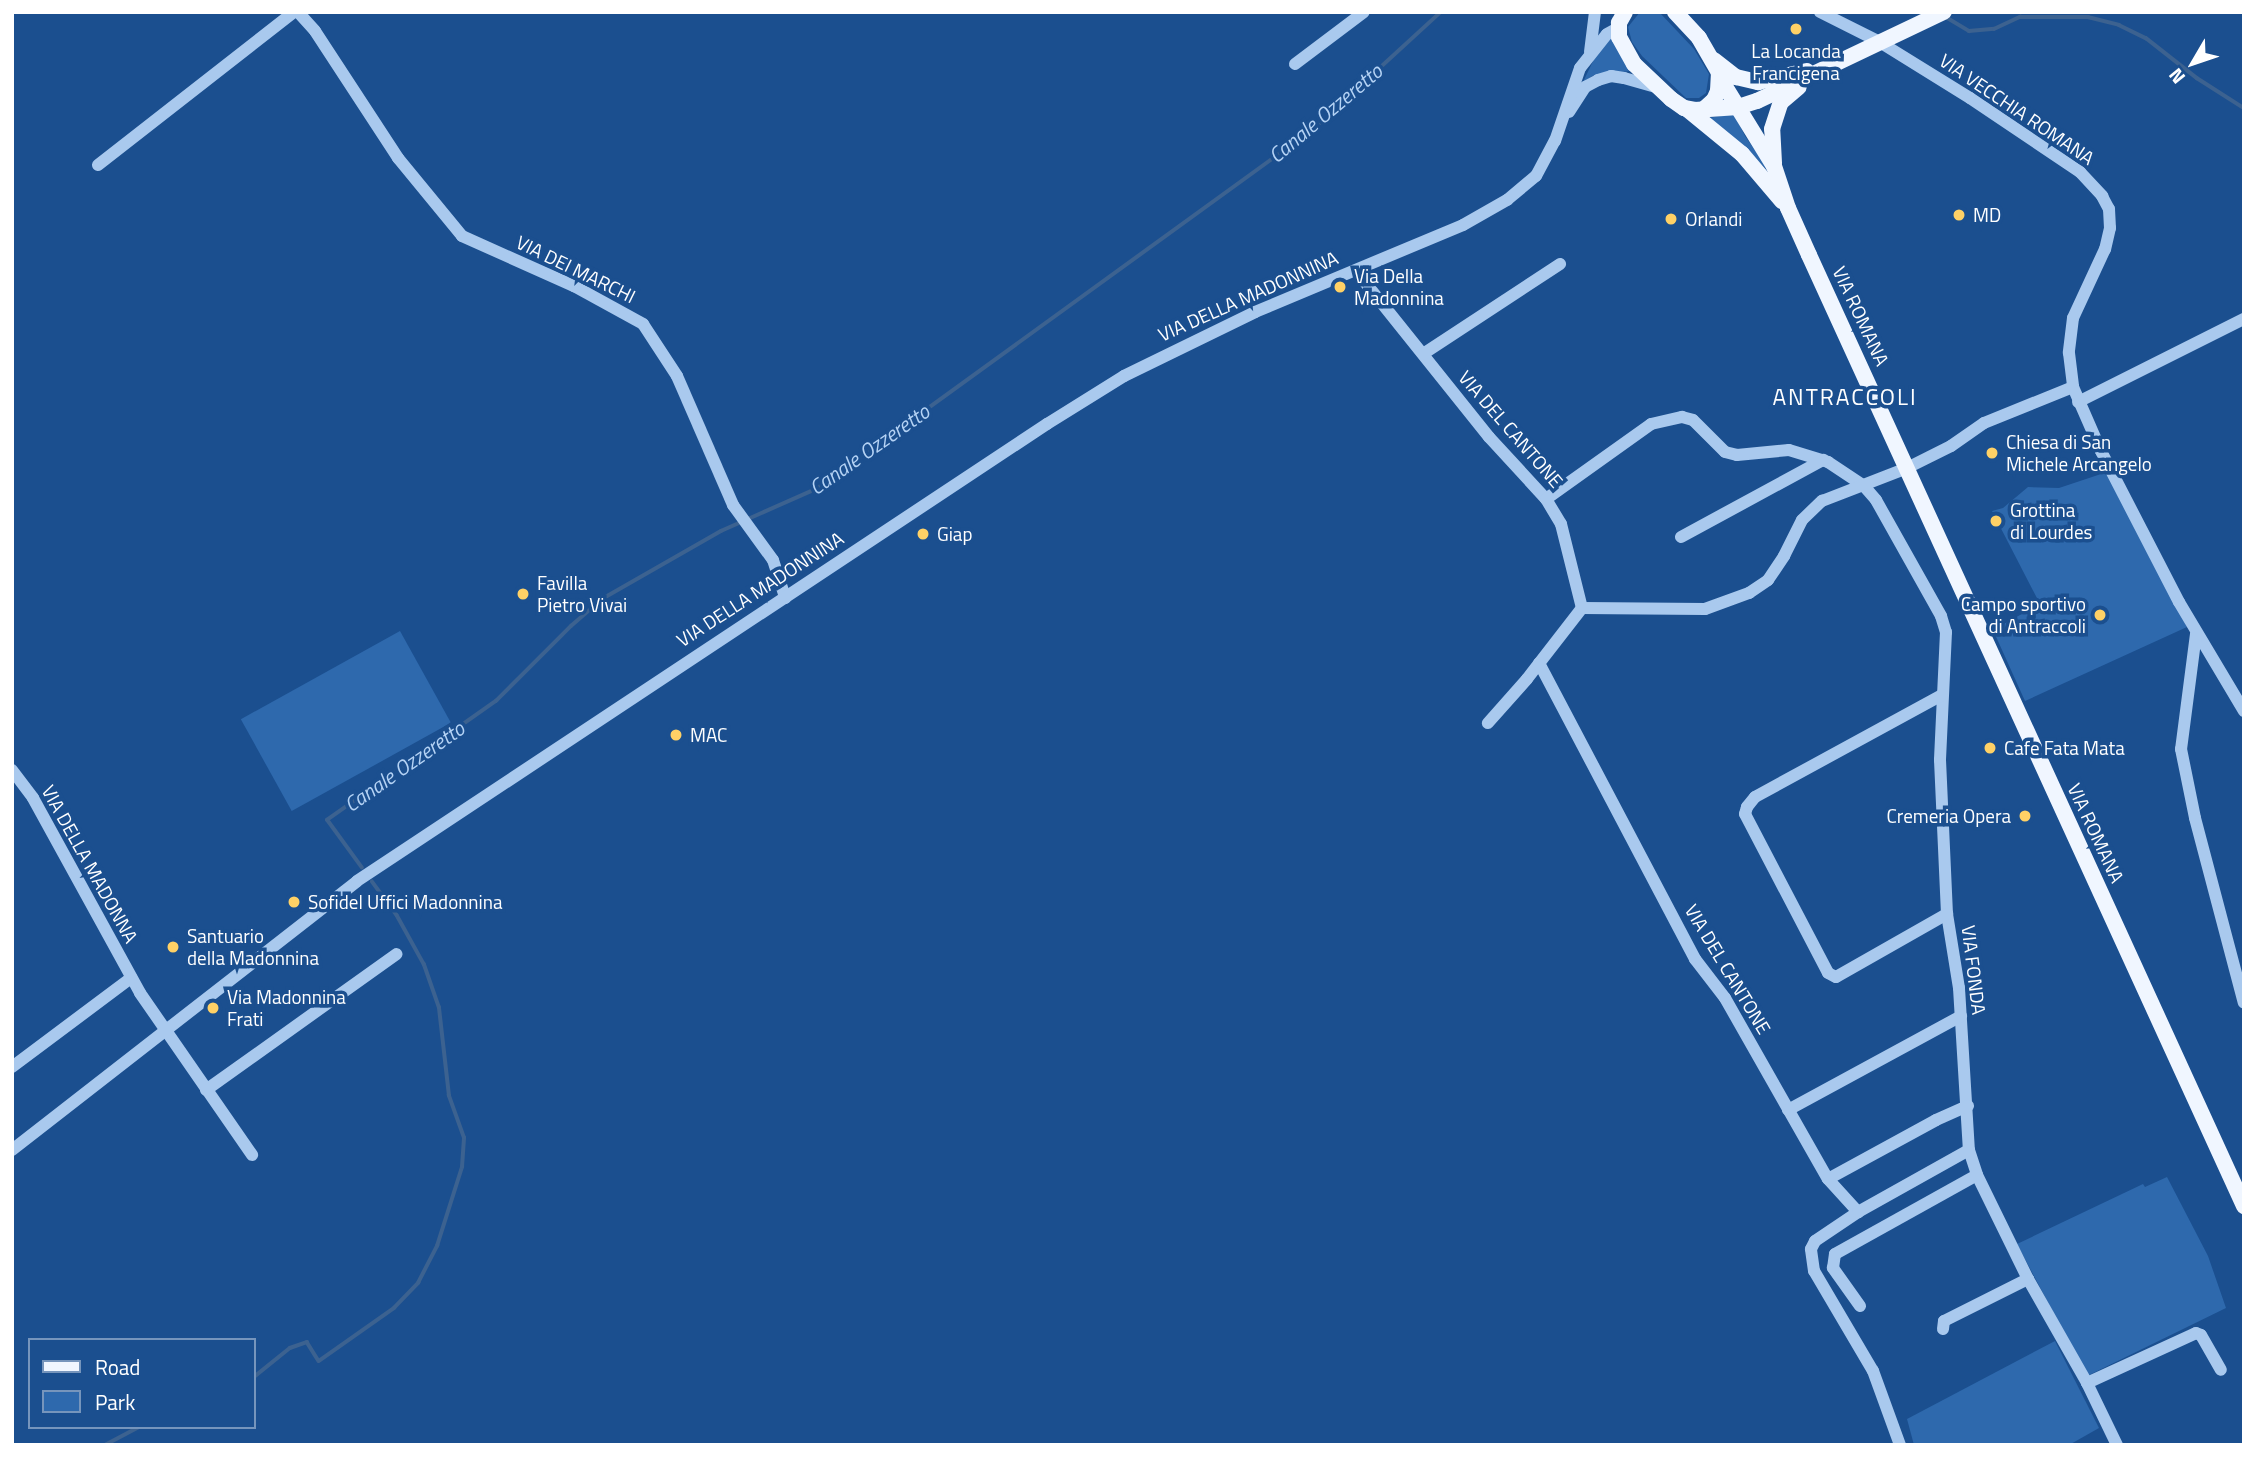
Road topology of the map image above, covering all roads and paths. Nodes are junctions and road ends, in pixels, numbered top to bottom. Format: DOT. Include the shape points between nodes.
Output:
graph roads {
  1 [pos="296,12"];
  2 [pos="1364,12"];
  3 [pos="1595,12"];
  4 [pos="1675,12"];
  5 [pos="1820,12"];
  6 [pos="1937,15"];
  7 [pos="1619,19"];
  8 [pos="1878,41"];
  9 [pos="1590,52"];
  10 [pos="1714,60"];
  11 [pos="1295,64"];
  12 [pos="1823,68"];
  13 [pos="1721,80"];
  14 [pos="1659,88"];
  15 [pos="1738,107"];
  16 [pos="1696,109"];
  17 [pos="1560,128"];
  18 [pos="98,165"];
  19 [pos="1774,166"];
  20 [pos="1788,208"];
  21 [pos="1560,264"];
  22 [pos="1356,271"];
  23 [pos="2244,319"];
  24 [pos="1423,354"];
  25 [pos="2073,387"];
  26 [pos="2078,402"];
  27 [pos="1822,460"];
  28 [pos="1907,468"];
  29 [pos="1864,485"];
  30 [pos="1546,499"];
  31 [pos="1681,537"];
  32 [pos="785,598"];
  33 [pos="1582,608"];
  34 [pos="2196,634"];
  35 [pos="1539,663"];
  36 [pos="1942,695"];
  37 [pos="2244,711"];
  38 [pos="1488,723"];
  39 [pos="12,770"];
  40 [pos="1947,915"];
  41 [pos="397,954"];
  42 [pos="131,978"];
  43 [pos="2244,1003"];
  44 [pos="1961,1016"];
  45 [pos="164,1029"];
  46 [pos="12,1067"];
  47 [pos="206,1090"];
  48 [pos="1968,1106"];
  49 [pos="1788,1110"];
  50 [pos="12,1150"];
  51 [pos="1969,1150"];
  52 [pos="252,1155"];
  53 [pos="1977,1175"];
  54 [pos="1828,1179"];
  55 [pos="2244,1206"];
  56 [pos="1858,1212"];
  57 [pos="2028,1279"];
  58 [pos="1860,1306"];
  59 [pos="1943,1329"];
  60 [pos="2221,1370"];
  61 [pos="2087,1383"];
  62 [pos="1900,1445"];
  63 [pos="2117,1445"];
  1 -- 18 [label="street"];
  1 -- 32 [label="street, VIA DEI MARCHI" via="315,31 398,158 462,236 574,286 643,324 677,376 726,492 773,560"];
  2 -- 11 [label="street"];
  3 -- 9 [label="street"];
  4 -- 10 [label="main road"];
  5 -- 8 [label="street, VIA VECCHIA ROMANA"];
  6 -- 8 [label="main road"];
  7 -- 9 [label="street"];
  7 -- 14 [label="main road" via="1622,48"];
  8 -- 12 [label="main road"];
  8 -- 25 [label="street, VIA VECCHIA ROMANA" via="2035,141 2092,183 2102,196 2110,219 2105,249 2073,318 2069,353"];
  9 -- 17 [label="street" via="1572,86"];
  10 -- 12 [label="main road" via="1736,77 1758,82"];
  10 -- 13 [label="main road"];
  12 -- 15 [label="main road"];
  12 -- 19 [label="main road" via="1780,102 1772,129"];
  13 -- 15 [label="main road"];
  13 -- 16 [label="main road" via="1714,100"];
  14 -- 16 [label="main road"];
  14 -- 17 [label="street" via="1611,76 1598,80 1586,87"];
  15 -- 16 [label="main road"];
  15 -- 19 [label="main road"];
  16 -- 20 [label="main road"];
  17 -- 22 [label="street, VIA DELLA MADONNINA" via="1536,176 1507,200 1464,225"];
  19 -- 20 [label="main road"];
  20 -- 28 [label="main road, VIA ROMANA"];
  21 -- 24 [label="street"];
  22 -- 24 [label="street, VIA DEL CANTONE"];
  22 -- 32 [label="street, VIA DELLA MADONNINA" via="1255,312 1124,376"];
  23 -- 26 [label="street"];
  24 -- 30 [label="street, VIA DEL CANTONE"];
  25 -- 26 [label="street, VIA VECCHIA ROMANA"];
  25 -- 28 [label="street" via="1984,423"];
  26 -- 34 [label="street, VIA VECCHIA ROMANA"];
  27 -- 29 [label="street, VIA FONDA"];
  27 -- 30 [label="street, VIA FONDA" via="1789,450 1725,452 1693,420 1669,418 1628,438"];
  27 -- 31 [label="street"];
  28 -- 29 [label="street"];
  28 -- 55 [label="main road, VIA ROMANA"];
  29 -- 33 [label="street" via="1831,495 1811,509 1768,579 1749,593 1705,610"];
  29 -- 36 [label="street, VIA FONDA" via="1941,616 1947,649"];
  30 -- 33 [label="street, VIA DEL CANTONE" via="1561,524"];
  32 -- 45 [label="street, VIA DELLA MADONNINA" via="356,881"];
  33 -- 35 [label="street"];
  34 -- 37 [label="street, VIA VECCHIA ROMANA"];
  34 -- 43 [label="street" via="2181,749"];
  35 -- 38 [label="street"];
  35 -- 49 [label="street, VIA DEL CANTONE" via="1695,959 1724,998"];
  36 -- 40 [label="street, VIA FONDA"];
  36 -- 40 [label="street" via="1755,797 1745,814 1828,973 1836,977"];
  39 -- 42 [label="street, VIA DELLA MADONNA" via="39,809"];
  40 -- 44 [label="street, VIA FONDA"];
  41 -- 47 [label="street"];
  42 -- 45 [label="street, VIA DELLA MADONNA"];
  42 -- 46 [label="street"];
  44 -- 48 [label="street, VIA FONDA"];
  44 -- 49 [label="street"];
  45 -- 47 [label="street, VIA DELLA MADONNA"];
  45 -- 50 [label="street, VIA DELLA MADONNINA"];
  47 -- 52 [label="street, VIA DELLA MADONNA"];
  48 -- 51 [label="street, VIA FONDA"];
  48 -- 54 [label="street"];
  49 -- 54 [label="street, VIA DEL CANTONE"];
  51 -- 53 [label="street, VIA FONDA"];
  51 -- 56 [label="street"];
  53 -- 57 [label="street, VIA FONDA"];
  53 -- 58 [label="street" via="1835,1254 1833,1268"];
  54 -- 56 [label="street, VIA DEL CANTONE"];
  56 -- 62 [label="street" via="1815,1241 1811,1259 1873,1371"];
  57 -- 59 [label="street" via="1944,1321"];
  57 -- 61 [label="street, VIA FONDA"];
  60 -- 61 [label="street" via="2196,1333"];
  61 -- 63 [label="street, VIA FONDA"];
}
